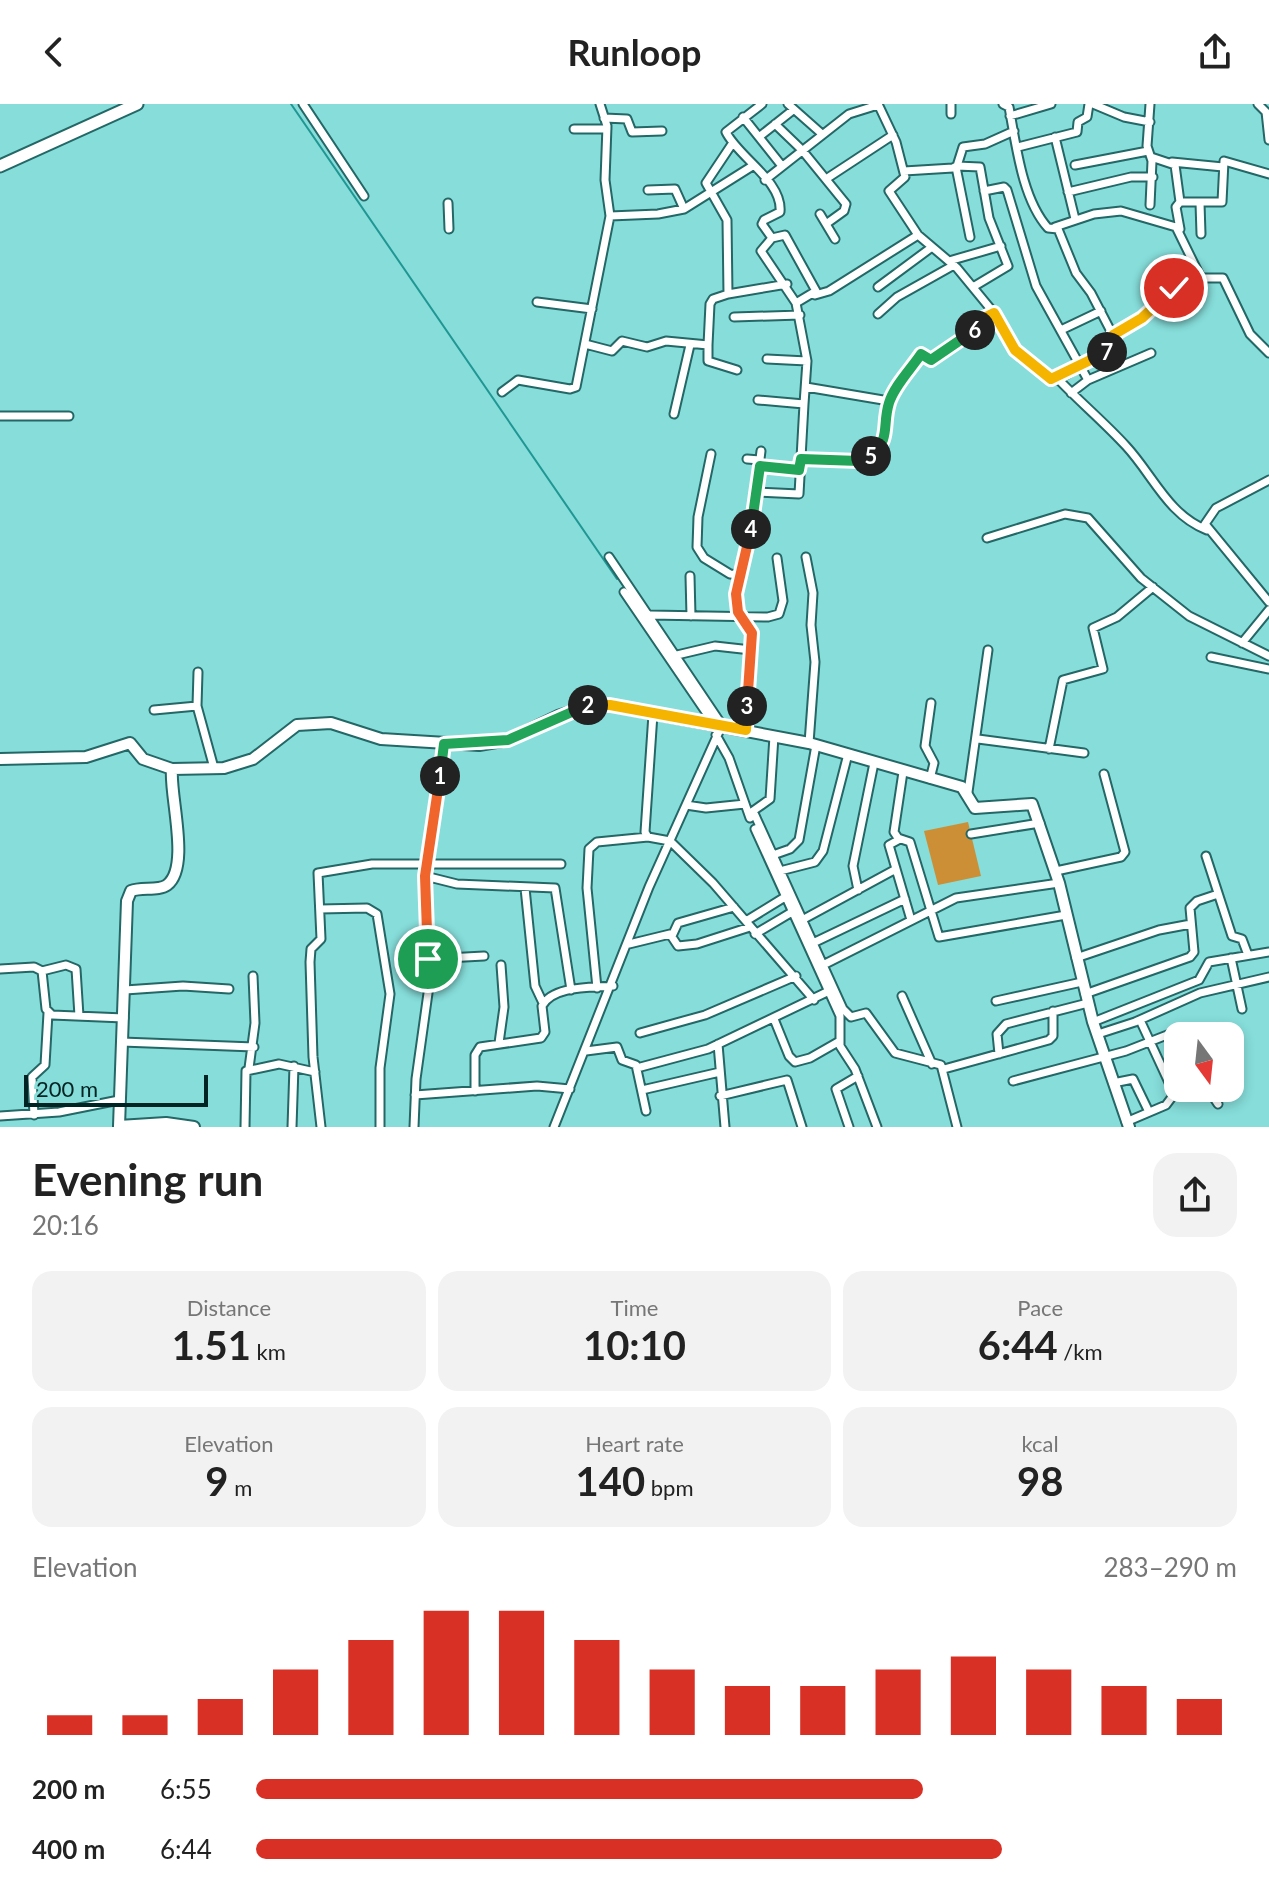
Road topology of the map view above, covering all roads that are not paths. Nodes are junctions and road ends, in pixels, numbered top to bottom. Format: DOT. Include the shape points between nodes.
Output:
graph roads {
  1 [pos="137,104"];
  2 [pos="303,104"];
  3 [pos="600,104"];
  4 [pos="762,104"];
  5 [pos="951,104"];
  6 [pos="1003,104"];
  7 [pos="1051,104"];
  8 [pos="1091,104"];
  9 [pos="1150,104"];
  10 [pos="878,105"];
  11 [pos="791,107"];
  12 [pos="1264,108"];
  13 [pos="951,114"];
  14 [pos="1010,116"];
  15 [pos="743,117"];
  16 [pos="604,118"];
  17 [pos="1150,122"];
  18 [pos="775,124"];
  19 [pos="574,129"];
  20 [pos="607,129"];
  21 [pos="662,131"];
  22 [pos="1014,131"];
  23 [pos="822,134"];
  24 [pos="893,135"];
  25 [pos="759,137"];
  26 [pos="1055,137"];
  27 [pos="1269,140"];
  28 [pos="732,144"];
  29 [pos="1018,147"];
  30 [pos="802,150"];
  31 [pos="1150,154"];
  32 [pos="1172,162"];
  33 [pos="754,165"];
  34 [pos="1075,165"];
  35 [pos="0,166"];
  36 [pos="782,166"];
  37 [pos="956,166"];
  38 [pos="1223,167"];
  39 [pos="904,171"];
  40 [pos="1269,174"];
  41 [pos="1153,177"];
  42 [pos="826,179"];
  43 [pos="765,180"];
  44 [pos="648,190"];
  45 [pos="984,191"];
  46 [pos="1068,192"];
  47 [pos="711,193"];
  48 [pos="364,196"];
  49 [pos="1180,202"];
  50 [pos="448,203"];
  51 [pos="1200,203"];
  52 [pos="1150,205"];
  53 [pos="684,209"];
  54 [pos="820,214"];
  55 [pos="610,216"];
  56 [pos="1075,219"];
  57 [pos="826,224"];
  58 [pos="1055,227"];
  59 [pos="449,229"];
  60 [pos="1180,229"];
  61 [pos="1201,234"];
  62 [pos="918,235"];
  63 [pos="970,237"];
  64 [pos="772,238"];
  65 [pos="835,239"];
  66 [pos="1001,246"];
  67 [pos="932,247"];
  68 [pos="951,263"];
  69 [pos="1197,270"];
  70 [pos="787,284"];
  71 [pos="878,287"];
  72 [pos="973,287"];
  73 [pos="728,294"];
  74 [pos="815,295"];
  75 [pos="537,302"];
  76 [pos="796,303"];
  77 [pos="592,309"];
  78 [pos="1101,311"];
  79 [pos="994,313"];
  80 [pos="878,314"];
  81 [pos="800,315"];
  82 [pos="734,317"];
  83 [pos="1061,330"];
  84 [pos="1113,335"];
  85 [pos="585,344"];
  86 [pos="690,345"];
  87 [pos="708,345"];
  88 [pos="1151,353"];
  89 [pos="1269,353"];
  90 [pos="767,359"];
  91 [pos="807,361"];
  92 [pos="1081,363"];
  93 [pos="737,370"];
  94 [pos="1057,380"];
  95 [pos="1088,380"];
  96 [pos="806,387"];
  97 [pos="502,392"];
  98 [pos="1071,393"];
  99 [pos="758,400"];
  100 [pos="889,401"];
  101 [pos="804,404"];
  102 [pos="674,414"];
  103 [pos="0,416"];
  104 [pos="69,416"];
  105 [pos="761,451"];
  106 [pos="711,454"];
  107 [pos="747,459"];
  108 [pos="801,459"];
  109 [pos="760,463"];
  110 [pos="799,470"];
  111 [pos="1269,480"];
  112 [pos="757,492"];
  113 [pos="1207,530"];
  114 [pos="987,538"];
  115 [pos="609,557"];
  116 [pos="806,557"];
  117 [pos="777,558"];
  118 [pos="741,575"];
  119 [pos="690,576"];
  120 [pos="1153,587"];
  121 [pos="624,592"];
  122 [pos="1269,602"];
  123 [pos="1269,610"];
  124 [pos="650,615"];
  125 [pos="691,616"];
  126 [pos="739,616"];
  127 [pos="1242,643"];
  128 [pos="751,650"];
  129 [pos="988,650"];
  130 [pos="677,655"];
  131 [pos="1269,656"];
  132 [pos="1211,657"];
  133 [pos="1269,669"];
  134 [pos="198,672"];
  135 [pos="931,703"];
  136 [pos="197,706"];
  137 [pos="154,710"];
  138 [pos="653,714"];
  139 [pos="717,728"];
  140 [pos="746,730"];
  141 [pos="774,736"];
  142 [pos="978,739"];
  143 [pos="444,744"];
  144 [pos="812,744"];
  145 [pos="1049,749"];
  146 [pos="1084,753"];
  147 [pos="848,754"];
  148 [pos="0,759"];
  149 [pos="874,763"];
  150 [pos="214,768"];
  151 [pos="172,769"];
  152 [pos="903,772"];
  153 [pos="1104,774"];
  154 [pos="930,779"];
  155 [pos="968,792"];
  156 [pos="745,804"];
  157 [pos="686,805"];
  158 [pos="1040,823"];
  159 [pos="971,834"];
  160 [pos="648,837"];
  161 [pos="900,839"];
  162 [pos="670,841"];
  163 [pos="773,855"];
  164 [pos="1206,856"];
  165 [pos="426,863"];
  166 [pos="561,864"];
  167 [pos="896,869"];
  168 [pos="780,871"];
  169 [pos="425,876"];
  170 [pos="1057,877"];
  171 [pos="525,888"];
  172 [pos="858,890"];
  173 [pos="1218,894"];
  174 [pos="785,897"];
  175 [pos="905,899"];
  176 [pos="734,907"];
  177 [pos="320,909"];
  178 [pos="792,912"];
  179 [pos="930,913"];
  180 [pos="1066,915"];
  181 [pos="802,920"];
  182 [pos="911,920"];
  183 [pos="1191,924"];
  184 [pos="750,927"];
  185 [pos="672,936"];
  186 [pos="813,943"];
  187 [pos="629,944"];
  188 [pos="1269,952"];
  189 [pos="1248,955"];
  190 [pos="484,956"];
  191 [pos="1076,958"];
  192 [pos="1231,958"];
  193 [pos="428,959"];
  194 [pos="501,965"];
  195 [pos="823,965"];
  196 [pos="0,969"];
  197 [pos="42,971"];
  198 [pos="253,976"];
  199 [pos="796,976"];
  200 [pos="1269,977"];
  201 [pos="1082,982"];
  202 [pos="1237,983"];
  203 [pos="613,986"];
  204 [pos="597,988"];
  205 [pos="229,989"];
  206 [pos="125,990"];
  207 [pos="571,990"];
  208 [pos="829,991"];
  209 [pos="902,996"];
  210 [pos="1086,998"];
  211 [pos="814,1000"];
  212 [pos="996,1001"];
  213 [pos="543,1003"];
  214 [pos="1242,1009"];
  215 [pos="1053,1011"];
  216 [pos="48,1013"];
  217 [pos="79,1016"];
  218 [pos="124,1018"];
  219 [pos="774,1019"];
  220 [pos="1140,1020"];
  221 [pos="1093,1022"];
  222 [pos="640,1033"];
  223 [pos="1098,1034"];
  224 [pos="1164,1037"];
  225 [pos="122,1042"];
  226 [pos="838,1042"];
  227 [pos="499,1043"];
  228 [pos="1150,1043"];
  229 [pos="718,1044"];
  230 [pos="254,1047"];
  231 [pos="586,1051"];
  232 [pos="999,1054"];
  233 [pos="1104,1057"];
  234 [pos="932,1064"];
  235 [pos="294,1066"];
  236 [pos="249,1068"];
  237 [pos="637,1068"];
  238 [pos="944,1069"];
  239 [pos="315,1072"];
  240 [pos="720,1072"];
  241 [pos="858,1076"];
  242 [pos="1013,1081"];
  243 [pos="1113,1083"];
  244 [pos="570,1089"];
  245 [pos="642,1090"];
  246 [pos="475,1091"];
  247 [pos="415,1095"];
  248 [pos="720,1096"];
  249 [pos="119,1100"];
  250 [pos="646,1111"];
  251 [pos="1149,1112"];
  252 [pos="34,1115"];
  253 [pos="0,1116"];
  254 [pos="1127,1125"];
  255 [pos="119,1126"];
  256 [pos="171,1126"];
  257 [pos="194,1127"];
  258 [pos="245,1127"];
  259 [pos="292,1127"];
  260 [pos="321,1127"];
  261 [pos="380,1127"];
  262 [pos="414,1127"];
  263 [pos="554,1127"];
  264 [pos="725,1127"];
  265 [pos="802,1127"];
  266 [pos="849,1127"];
  267 [pos="877,1127"];
  268 [pos="957,1127"];
  1 -- 35 [label="main road"];
  2 -- 48 [label="street"];
  3 -- 16 [label="street"];
  4 -- 15 [label="street"];
  5 -- 13 [label="street"];
  6 -- 14 [label="street"];
  7 -- 14 [label="street"];
  8 -- 17 [label="street"];
  8 -- 26 [label="street" via="1077,132"];
  9 -- 17 [label="street"];
  10 -- 23 [label="street" via="849,114"];
  10 -- 24 [label="street"];
  11 -- 18 [label="street"];
  11 -- 23 [label="street"];
  12 -- 27 [label="street"];
  14 -- 22 [label="street"];
  15 -- 25 [label="street"];
  15 -- 28 [label="street" via="726,130"];
  16 -- 20 [label="street"];
  16 -- 21 [label="street" via="627,119 632,132"];
  17 -- 31 [label="street"];
  18 -- 25 [label="street"];
  18 -- 30 [label="street"];
  19 -- 20 [label="street"];
  20 -- 55 [label="street"];
  22 -- 29 [label="street"];
  22 -- 37 [label="street" via="963,147"];
  23 -- 30 [label="street"];
  24 -- 39 [label="street"];
  24 -- 42 [label="street"];
  25 -- 36 [label="street"];
  26 -- 29 [label="street"];
  26 -- 46 [label="street"];
  28 -- 33 [label="street"];
  28 -- 47 [label="street" via="707,181"];
  29 -- 58 [label="street" via="1041,219 1048,228"];
  30 -- 36 [label="street"];
  30 -- 42 [label="street"];
  31 -- 32 [label="street"];
  31 -- 34 [label="street"];
  31 -- 41 [label="street"];
  32 -- 38 [label="street"];
  32 -- 49 [label="street"];
  33 -- 43 [label="street"];
  33 -- 47 [label="street"];
  36 -- 43 [label="street"];
  37 -- 39 [label="street"];
  37 -- 45 [label="street" via="979,166"];
  37 -- 63 [label="street"];
  38 -- 40 [label="street" via="1226,160"];
  38 -- 51 [label="street" via="1222,202"];
  39 -- 62 [label="street" via="906,179 889,191"];
  41 -- 46 [label="street"];
  41 -- 52 [label="street"];
  42 -- 57 [label="street" via="846,207"];
  43 -- 64 [label="street" via="781,209 762,224"];
  44 -- 53 [label="street" via="675,189"];
  45 -- 66 [label="street"];
  45 -- 83 [label="street" via="1006,187 1036,286"];
  46 -- 56 [label="street"];
  47 -- 53 [label="street"];
  47 -- 73 [label="street" via="728,224"];
  49 -- 51 [label="street"];
  49 -- 60 [label="street"];
  50 -- 59 [label="street"];
  51 -- 61 [label="street"];
  53 -- 55 [label="street"];
  54 -- 57 [label="street"];
  55 -- 77 [label="street"];
  56 -- 58 [label="street"];
  56 -- 60 [label="street" via="1130,211"];
  57 -- 65 [label="street"];
  58 -- 78 [label="street"];
  60 -- 69 [label="street"];
  62 -- 67 [label="street"];
  62 -- 74 [label="street"];
  64 -- 70 [label="street" via="761,251"];
  64 -- 74 [label="street" via="785,235"];
  66 -- 68 [label="street"];
  66 -- 72 [label="street" via="1007,268"];
  67 -- 68 [label="street"];
  67 -- 71 [label="street"];
  68 -- 72 [label="street"];
  68 -- 80 [label="street"];
  69 -- 84 [label="street" via="1142,318"];
  69 -- 89 [label="street" via="1203,280 1223,278 1250,334"];
  70 -- 73 [label="street"];
  70 -- 76 [label="street"];
  72 -- 79 [label="street"];
  73 -- 87 [label="street" via="711,302"];
  74 -- 76 [label="street"];
  75 -- 77 [label="street"];
  76 -- 81 [label="street"];
  77 -- 85 [label="street"];
  78 -- 83 [label="street"];
  78 -- 84 [label="street"];
  79 -- 94 [label="street" via="1019,355"];
  79 -- 100 [label="street" via="972,324 976,332 931,360 921,354"];
  81 -- 82 [label="street"];
  81 -- 91 [label="street"];
  83 -- 92 [label="street"];
  84 -- 92 [label="street" via="1117,347"];
  85 -- 86 [label="street" via="612,351 622,341 647,347 666,341"];
  85 -- 97 [label="street" via="575,388 518,380"];
  86 -- 87 [label="street"];
  86 -- 102 [label="street"];
  87 -- 93 [label="street" via="708,361"];
  88 -- 95 [label="street"];
  90 -- 91 [label="street"];
  91 -- 96 [label="street"];
  92 -- 94 [label="street"];
  92 -- 95 [label="street"];
  94 -- 98 [label="street"];
  95 -- 98 [label="street"];
  96 -- 100 [label="street"];
  96 -- 101 [label="street"];
  98 -- 113 [label="street" via="1128,447 1168,502"];
  99 -- 101 [label="street"];
  100 -- 108 [label="street" via="882,447 870,456 859,461"];
  101 -- 108 [label="street"];
  103 -- 104 [label="street"];
  105 -- 109 [label="street"];
  106 -- 118 [label="street" via="697,547 704,558"];
  107 -- 109 [label="street"];
  108 -- 110 [label="street"];
  109 -- 110 [label="street"];
  109 -- 112 [label="street"];
  110 -- 112 [label="street" via="799,494"];
  111 -- 113 [label="street" via="1216,508 1208,515"];
  112 -- 118 [label="street"];
  113 -- 122 [label="street"];
  114 -- 120 [label="street" via="1056,516 1080,515 1093,522"];
  115 -- 124 [label="street"];
  116 -- 144 [label="street" via="813,593"];
  117 -- 126 [label="street" via="782,611 768,617"];
  118 -- 126 [label="street" via="736,594"];
  119 -- 125 [label="street"];
  120 -- 127 [label="street" via="1201,624"];
  120 -- 145 [label="street" via="1117,617 1093,628 1103,669 1063,680"];
  121 -- 139 [label="street"];
  123 -- 127 [label="street"];
  124 -- 125 [label="street"];
  124 -- 130 [label="street"];
  125 -- 126 [label="street"];
  126 -- 128 [label="street" via="752,628"];
  127 -- 131 [label="street"];
  128 -- 130 [label="street" via="715,646"];
  128 -- 140 [label="street"];
  129 -- 142 [label="street"];
  130 -- 139 [label="street"];
  132 -- 133 [label="street"];
  134 -- 136 [label="street"];
  135 -- 154 [label="street" via="925,746 934,763"];
  136 -- 137 [label="street"];
  136 -- 150 [label="street"];
  138 -- 139 [label="street"];
  138 -- 143 [label="street" via="599,703 497,743"];
  138 -- 160 [label="street" via="643,820"];
  139 -- 140 [label="street"];
  139 -- 156 [label="street"];
  139 -- 157 [label="street"];
  140 -- 141 [label="street"];
  141 -- 144 [label="street"];
  141 -- 163 [label="street" via="770,799 753,811"];
  142 -- 145 [label="street"];
  142 -- 155 [label="street"];
  143 -- 150 [label="street" via="381,739 331,723 308,723 288,728 253,759"];
  143 -- 165 [label="street"];
  144 -- 147 [label="street"];
  144 -- 163 [label="street" via="799,840"];
  145 -- 146 [label="street"];
  147 -- 149 [label="street"];
  147 -- 168 [label="street" via="823,851 815,862"];
  148 -- 151 [label="street" via="86,757 130,743 143,759"];
  149 -- 152 [label="street"];
  149 -- 172 [label="street" via="853,866"];
  150 -- 151 [label="street"];
  151 -- 206 [label="street" via="180,834 174,870 167,885 129,894"];
  152 -- 154 [label="street"];
  152 -- 161 [label="street" via="894,827"];
  153 -- 170 [label="street" via="1125,852"];
  154 -- 155 [label="street"];
  155 -- 158 [label="street" via="975,808 1032,804"];
  156 -- 157 [label="street"];
  156 -- 174 [label="street"];
  157 -- 162 [label="street"];
  158 -- 159 [label="street"];
  158 -- 170 [label="street"];
  160 -- 162 [label="street"];
  160 -- 204 [label="street" via="597,842 589,849 587,888"];
  161 -- 167 [label="street" via="889,845"];
  161 -- 179 [label="street" via="910,842"];
  162 -- 176 [label="street"];
  162 -- 187 [label="street"];
  163 -- 168 [label="street"];
  164 -- 173 [label="street"];
  165 -- 166 [label="street"];
  165 -- 169 [label="street"];
  165 -- 177 [label="street" via="321,870"];
  167 -- 172 [label="street"];
  167 -- 175 [label="street"];
  168 -- 181 [label="street"];
  169 -- 171 [label="street" via="457,884"];
  169 -- 193 [label="street"];
  170 -- 179 [label="street" via="956,898"];
  170 -- 180 [label="street"];
  171 -- 207 [label="street" via="557,891"];
  171 -- 213 [label="street" via="535,986"];
  172 -- 181 [label="street"];
  173 -- 183 [label="street" via="1193,904"];
  173 -- 189 [label="street" via="1232,936 1242,939"];
  174 -- 178 [label="street"];
  174 -- 184 [label="street"];
  175 -- 182 [label="street"];
  175 -- 186 [label="street"];
  176 -- 184 [label="street"];
  176 -- 185 [label="street" via="678,923"];
  177 -- 239 [label="street" via="321,939 310,953"];
  177 -- 261 [label="street" via="367,908 377,914 390,994 380,1068"];
  178 -- 184 [label="street"];
  178 -- 208 [label="street"];
  179 -- 180 [label="street" via="937,934 944,937"];
  179 -- 182 [label="street"];
  180 -- 191 [label="street"];
  181 -- 186 [label="street"];
  182 -- 195 [label="street"];
  183 -- 191 [label="street"];
  183 -- 210 [label="street" via="1190,957"];
  184 -- 185 [label="street" via="682,947"];
  184 -- 199 [label="street"];
  185 -- 187 [label="street"];
  186 -- 195 [label="street"];
  187 -- 203 [label="street"];
  188 -- 189 [label="street"];
  189 -- 192 [label="street"];
  190 -- 193 [label="street"];
  191 -- 201 [label="street"];
  192 -- 202 [label="street"];
  192 -- 221 [label="street" via="1206,963 1199,980"];
  193 -- 247 [label="street"];
  194 -- 227 [label="street" via="504,1007"];
  195 -- 234 [label="street" via="849,1016 866,1013 895,1053"];
  196 -- 197 [label="street"];
  197 -- 216 [label="street"];
  197 -- 217 [label="street" via="66,965 76,969"];
  198 -- 230 [label="street"];
  199 -- 211 [label="street"];
  199 -- 222 [label="street" via="705,1015"];
  200 -- 202 [label="street"];
  201 -- 210 [label="street"];
  201 -- 212 [label="street"];
  202 -- 214 [label="street"];
  202 -- 220 [label="street"];
  203 -- 204 [label="street"];
  203 -- 231 [label="street"];
  204 -- 207 [label="street"];
  205 -- 206 [label="street"];
  206 -- 218 [label="street"];
  207 -- 213 [label="street"];
  208 -- 211 [label="street"];
  208 -- 226 [label="street" via="841,1019"];
  209 -- 234 [label="street"];
  210 -- 215 [label="street"];
  210 -- 221 [label="street"];
  211 -- 219 [label="street"];
  213 -- 227 [label="street" via="544,1036"];
  215 -- 232 [label="street" via="1051,1039"];
  215 -- 232 [label="street" via="1000,1028"];
  216 -- 217 [label="street"];
  216 -- 252 [label="street" via="45,1065 32,1077"];
  217 -- 218 [label="street"];
  218 -- 225 [label="street"];
  219 -- 226 [label="street" via="795,1062"];
  219 -- 229 [label="street"];
  220 -- 223 [label="street"];
  220 -- 228 [label="street"];
  221 -- 223 [label="street"];
  223 -- 233 [label="street"];
  224 -- 228 [label="street"];
  225 -- 230 [label="street"];
  225 -- 249 [label="street"];
  226 -- 241 [label="street"];
  227 -- 246 [label="street" via="477,1050"];
  228 -- 233 [label="street"];
  228 -- 251 [label="street" via="1173,1093 1169,1102"];
  229 -- 237 [label="street"];
  229 -- 240 [label="street"];
  230 -- 236 [label="street"];
  231 -- 237 [label="street" via="617,1047 622,1060"];
  231 -- 244 [label="street"];
  232 -- 238 [label="street"];
  233 -- 242 [label="street"];
  233 -- 243 [label="street"];
  234 -- 238 [label="street"];
  235 -- 236 [label="street"];
  235 -- 239 [label="street"];
  235 -- 259 [label="street"];
  236 -- 258 [label="street" via="244,1075"];
  237 -- 245 [label="street"];
  238 -- 268 [label="street"];
  239 -- 260 [label="street"];
  240 -- 245 [label="street"];
  240 -- 248 [label="street"];
  241 -- 266 [label="street" via="836,1089"];
  241 -- 267 [label="street"];
  243 -- 251 [label="street" via="1135,1081"];
  243 -- 254 [label="street"];
  244 -- 246 [label="street"];
  244 -- 263 [label="street"];
  245 -- 250 [label="street"];
  246 -- 247 [label="street"];
  247 -- 262 [label="street"];
  248 -- 264 [label="street"];
  248 -- 265 [label="street" via="787,1080"];
  249 -- 252 [label="street"];
  249 -- 255 [label="street"];
  251 -- 254 [label="street"];
  252 -- 253 [label="street"];
  255 -- 256 [label="street"];
  256 -- 257 [label="street"];
}
